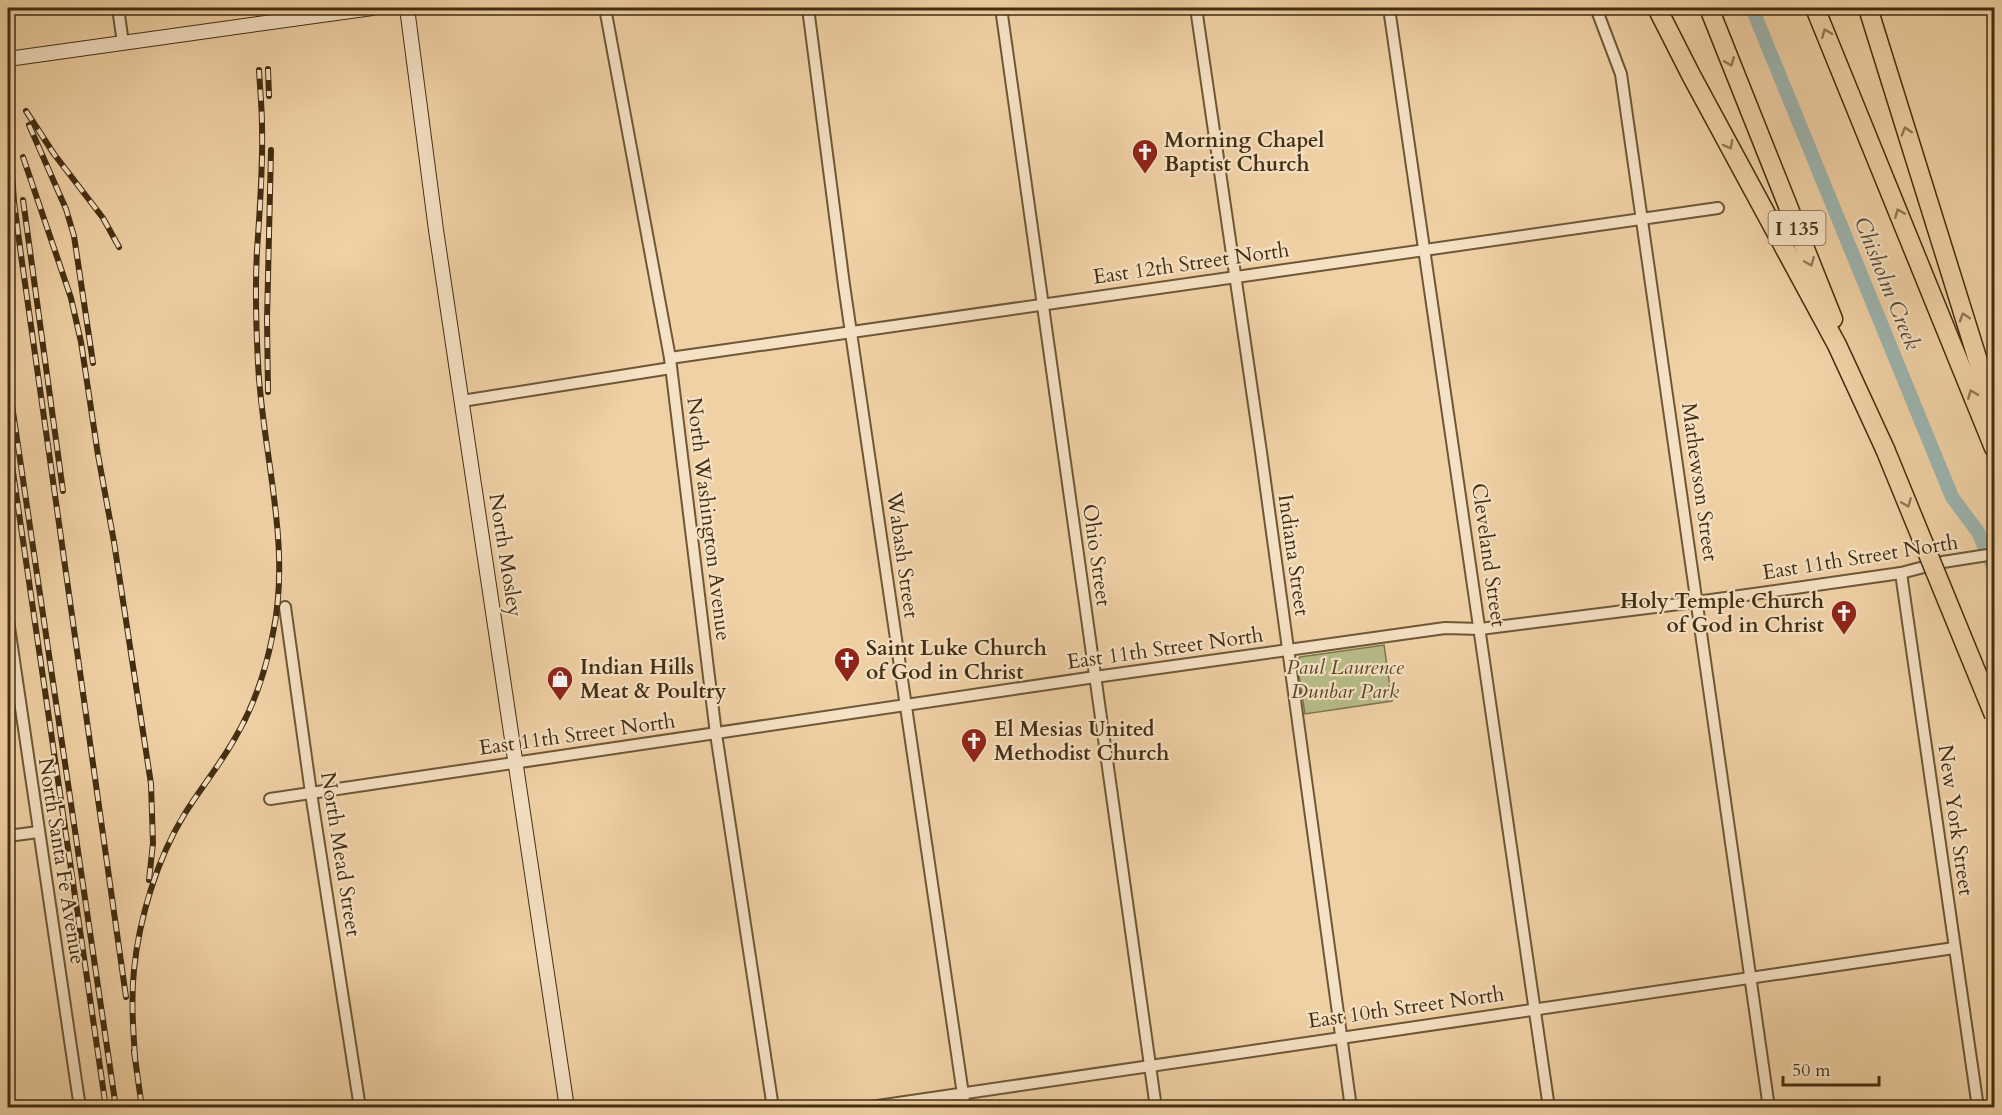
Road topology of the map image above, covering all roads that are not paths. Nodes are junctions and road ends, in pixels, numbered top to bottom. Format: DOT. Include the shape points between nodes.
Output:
graph roads {
  1 [pos="118,8"];
  2 [pos="372,8"];
  3 [pos="407,8"];
  4 [pos="605,8"];
  5 [pos="808,8"];
  6 [pos="1001,8"];
  7 [pos="1196,8"];
  8 [pos="1389,8"];
  9 [pos="1596,8"];
  10 [pos="1657,8"];
  11 [pos="1709,8"];
  12 [pos="1815,8"];
  13 [pos="1868,8"];
  14 [pos="123,43"];
  15 [pos="8,59"];
  16 [pos="1718,208"];
  17 [pos="1642,219"];
  18 [pos="1425,250"];
  19 [pos="1235,277"];
  20 [pos="1042,304"];
  21 [pos="851,332"];
  22 [pos="670,363"];
  23 [pos="462,401"];
  24 [pos="1995,412"];
  25 [pos="1885,448"];
  26 [pos="1995,448"];
  27 [pos="1995,554"];
  28 [pos="1900,573"];
  29 [pos="1697,602"];
  30 [pos="285,607"];
  31 [pos="8,620"];
  32 [pos="1480,628"];
  33 [pos="1288,650"];
  34 [pos="1095,677"];
  35 [pos="905,705"];
  36 [pos="1995,715"];
  37 [pos="716,734"];
  38 [pos="516,763"];
  39 [pos="311,793"];
  40 [pos="270,799"];
  41 [pos="38,832"];
  42 [pos="8,836"];
  43 [pos="1954,948"];
  44 [pos="1751,977"];
  45 [pos="1535,1008"];
  46 [pos="1341,1037"];
  47 [pos="1149,1065"];
  48 [pos="963,1093"];
  49 [pos="80,1107"];
  50 [pos="360,1107"];
  51 [pos="567,1107"];
  52 [pos="773,1107"];
  53 [pos="864,1107"];
  54 [pos="965,1107"];
  55 [pos="1156,1107"];
  56 [pos="1351,1107"];
  57 [pos="1549,1107"];
  58 [pos="1769,1107"];
  59 [pos="1978,1107"];
  1 -- 14 [label="street"];
  2 -- 14 [label="street"];
  3 -- 23 [label="street, North Mosley"];
  4 -- 22 [label="street, North Washington Avenue"];
  5 -- 21 [label="street, Wabash Street"];
  6 -- 20 [label="street, Ohio Street"];
  7 -- 19 [label="street, Indiana Street"];
  8 -- 18 [label="street, Cleveland Street"];
  9 -- 17 [label="street, Mathewson Street" via="1621,74"];
  10 -- 25 [label="highway, one-way" via="1837,345"];
  11 -- 25 [label="highway, I 135, one-way"];
  26 -- 12 [label="highway, one-way"];
  24 -- 13 [label="highway, one-way"];
  14 -- 15 [label="street"];
  16 -- 17 [label="street, East 12th Street North"];
  17 -- 18 [label="street, East 12th Street North"];
  17 -- 29 [label="street, Mathewson Street"];
  18 -- 19 [label="street, East 12th Street North"];
  18 -- 32 [label="street, Cleveland Street"];
  19 -- 20 [label="street, East 12th Street North"];
  19 -- 33 [label="street, Indiana Street"];
  20 -- 21 [label="street, East 12th Street North"];
  20 -- 34 [label="street, Ohio Street"];
  21 -- 22 [label="street, East 12th Street North"];
  21 -- 35 [label="street, Wabash Street"];
  22 -- 23 [label="street, East 12th Street North"];
  22 -- 37 [label="street, North Washington Avenue"];
  23 -- 38 [label="street, North Mosley"];
  25 -- 36 [label="highway, I 135, one-way, bridge"];
  27 -- 28 [label="street, East 11th Street North"];
  28 -- 29 [label="street, East 11th Street North"];
  28 -- 43 [label="street, New York Street"];
  29 -- 32 [label="street, East 11th Street North"];
  29 -- 44 [label="street, Mathewson Street"];
  30 -- 39 [label="street, North Mead Street"];
  31 -- 41 [label="street, North Santa Fe Avenue"];
  32 -- 33 [label="street, East 11th Street North" via="1445,628"];
  32 -- 45 [label="street, Cleveland Street"];
  33 -- 34 [label="street, East 11th Street North"];
  33 -- 46 [label="street, Indiana Street"];
  34 -- 35 [label="street, East 11th Street North"];
  34 -- 47 [label="street, Ohio Street"];
  35 -- 37 [label="street, East 11th Street North"];
  35 -- 48 [label="street, Wabash Street"];
  37 -- 38 [label="street, East 11th Street North"];
  37 -- 52 [label="street, North Washington Avenue"];
  38 -- 39 [label="street, East 11th Street North"];
  38 -- 51 [label="street, North Mosley"];
  39 -- 40 [label="street, East 11th Street North"];
  39 -- 50 [label="street, North Mead Street"];
  41 -- 42 [label="street"];
  41 -- 49 [label="street, North Santa Fe Avenue"];
  43 -- 44 [label="street, East 10th Street North"];
  43 -- 59 [label="street, New York Street"];
  44 -- 45 [label="street, East 10th Street North"];
  44 -- 58 [label="street, Mathewson Street"];
  45 -- 46 [label="street, East 10th Street North"];
  45 -- 57 [label="street, Cleveland Street"];
  46 -- 47 [label="street, East 10th Street North"];
  46 -- 56 [label="street, Indiana Street"];
  47 -- 48 [label="street, East 10th Street North"];
  47 -- 55 [label="street, Ohio Street"];
  48 -- 53 [label="street, East 10th Street North"];
  48 -- 54 [label="street, Wabash Street"];
}
